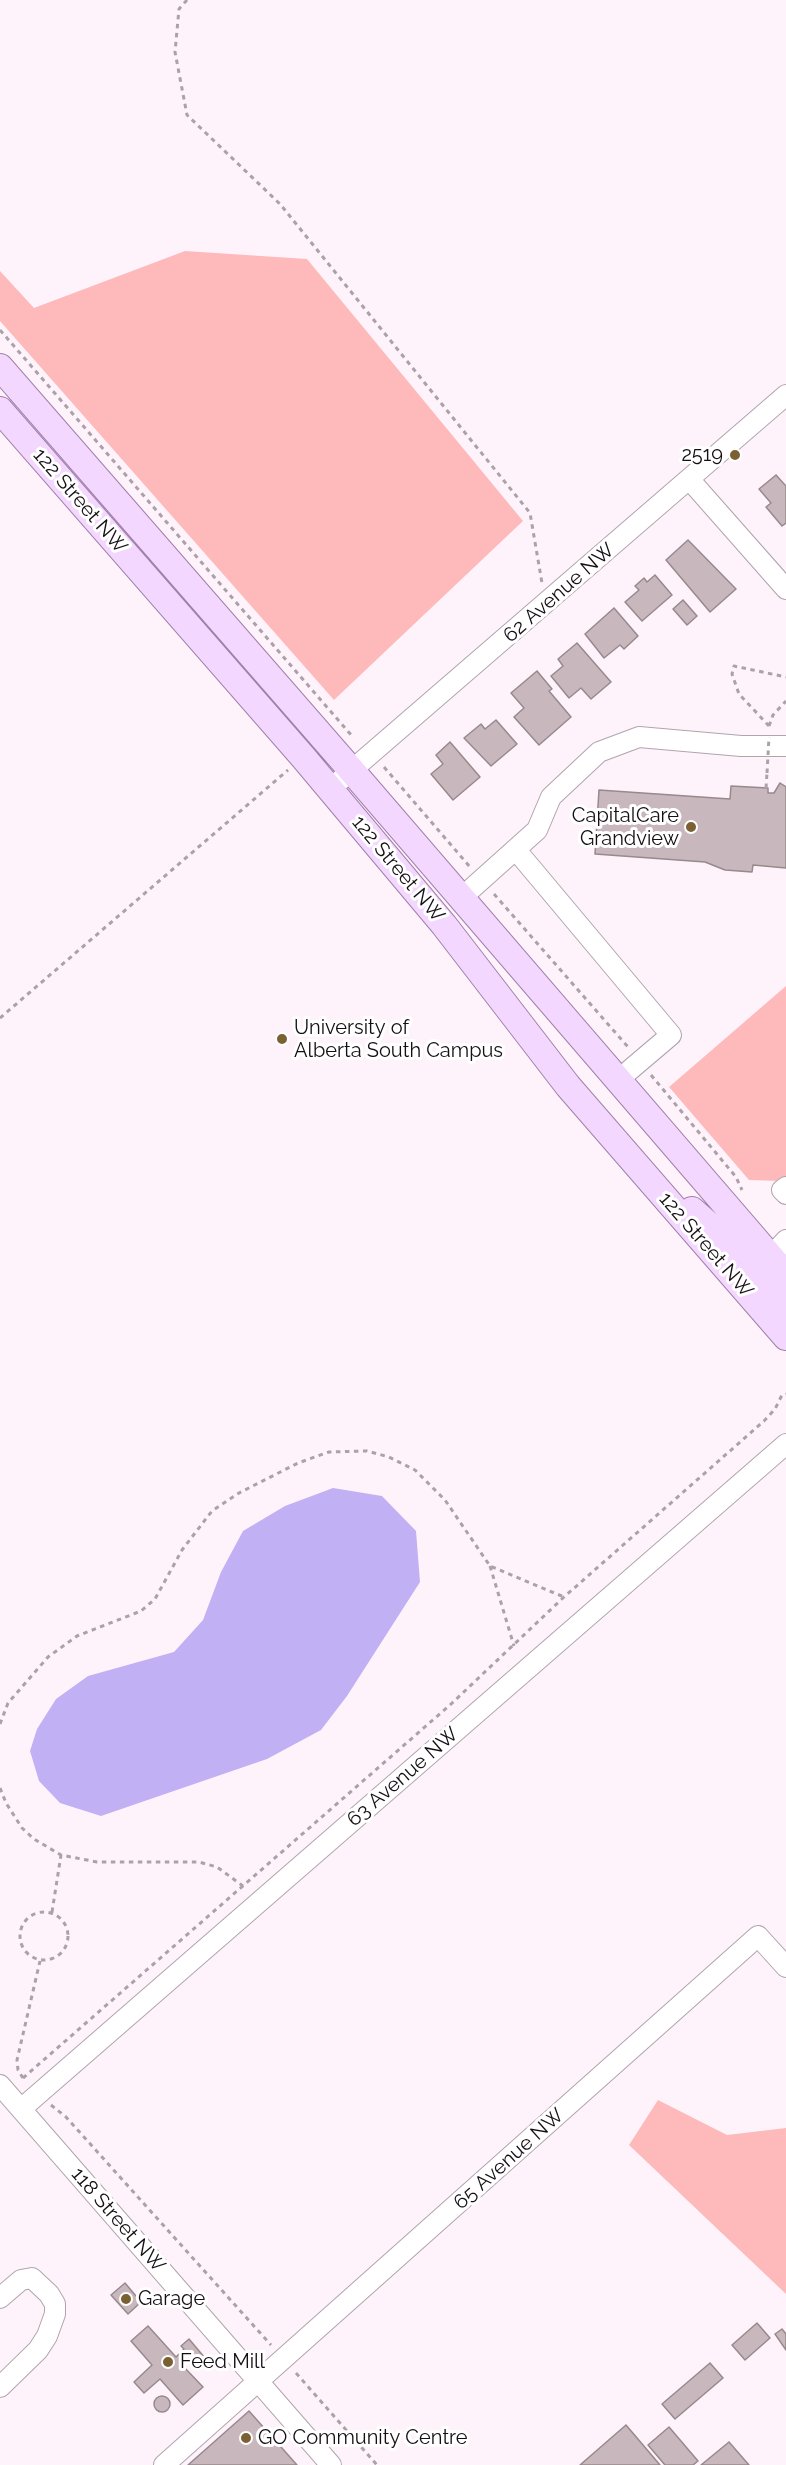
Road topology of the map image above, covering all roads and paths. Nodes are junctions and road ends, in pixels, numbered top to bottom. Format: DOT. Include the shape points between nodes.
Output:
graph roads {
  1 [pos="187,0"];
  2 [pos="0,330"];
  3 [pos="0,367"];
  4 [pos="786,394"];
  5 [pos="0,410"];
  6 [pos="689,479"];
  7 [pos="786,589"];
  8 [pos="552,599"];
  9 [pos="786,677"];
  10 [pos="786,701"];
  11 [pos="769,726"];
  12 [pos="353,737"];
  13 [pos="777,741"];
  14 [pos="303,757"];
  15 [pos="378,765"];
  16 [pos="352,771"];
  17 [pos="766,788"];
  18 [pos="330,789"];
  19 [pos="516,850"];
  20 [pos="482,880"];
  21 [pos="460,899"];
  22 [pos="0,1018"];
  23 [pos="639,1062"];
  24 [pos="618,1080"];
  25 [pos="630,1158"];
  26 [pos="786,1187"];
  27 [pos="786,1194"];
  28 [pos="746,1197"];
  29 [pos="781,1257"];
  30 [pos="786,1305"];
  31 [pos="786,1337"];
  32 [pos="786,1394"];
  33 [pos="786,1444"];
  34 [pos="490,1566"];
  35 [pos="564,1598"];
  36 [pos="514,1646"];
  37 [pos="0,1724"];
  38 [pos="0,1788"];
  39 [pos="61,1855"];
  40 [pos="243,1886"];
  41 [pos="52,1913"];
  42 [pos="40,1961"];
  43 [pos="786,1967"];
  44 [pos="23,2078"];
  45 [pos="0,2085"];
  46 [pos="37,2095"];
  47 [pos="21,2109"];
  48 [pos="0,2298"];
  49 [pos="285,2360"];
  50 [pos="259,2382"];
  51 [pos="0,2387"];
  52 [pos="164,2465"];
  53 [pos="331,2465"];
  54 [pos="377,2465"];
  1 -- 8 [label="path" via="179,9 174,52 187,115 280,204 530,513 542,587"];
  2 -- 12 [label="path"];
  3 -- 16 [label="main road, 122 Street NW"];
  4 -- 6 [label="street, 62 Avenue NW"];
  5 -- 14 [label="main road, 122 Street NW"];
  6 -- 7 [label="street"];
  6 -- 8 [label="street, 62 Avenue NW"];
  8 -- 16 [label="street, 62 Avenue NW"];
  9 -- 11 [label="path" via="734,666 732,674 740,694"];
  10 -- 11 [label="path"];
  11 -- 13 [label="path"];
  13 -- 17 [label="path, bridge"];
  13 -- 19 [label="street" via="741,746 639,737 599,752 551,796 537,830"];
  14 -- 18 [label="main road, 122 Street NW"];
  14 -- 22 [label="path"];
  15 -- 20 [label="path" via="383,766"];
  16 -- 18 [label="street, 62 Avenue NW"];
  16 -- 21 [label="main road, 122 Street NW"];
  18 -- 25 [label="main road, 122 Street NW"];
  19 -- 20 [label="street"];
  19 -- 23 [label="street" via="671,1035"];
  20 -- 21 [label="street"];
  20 -- 23 [label="path"];
  21 -- 24 [label="main road, 122 Street NW"];
  23 -- 24 [label="street"];
  23 -- 28 [label="path" via="736,1177"];
  24 -- 29 [label="main road, 122 Street NW"];
  25 -- 30 [label="main road" via="720,1234"];
  25 -- 31 [label="main road, 122 Street NW"];
  26 -- 27 [label="street" via="782,1190"];
  32 -- 35 [label="path" via="764,1421"];
  33 -- 46 [label="street, 63 Avenue NW"];
  34 -- 35 [label="path"];
  34 -- 36 [label="path"];
  34 -- 37 [label="path" via="445,1500 415,1470 368,1451 315,1456 239,1493 212,1511 182,1550 155,1599 141,1611 77,1636 55,1651 8,1703"];
  35 -- 36 [label="path"];
  36 -- 40 [label="path"];
  38 -- 39 [label="path" via="22,1828"];
  39 -- 40 [label="path" via="98,1862 199,1862 217,1867"];
  39 -- 41 [label="path"];
  40 -- 44 [label="path"];
  41 -- 42 [label="path" via="66,1925 67,1947 57,1958"];
  41 -- 42 [label="path" via="35,1914 21,1930 25,1951"];
  42 -- 44 [label="path" via="17,2060"];
  43 -- 49 [label="street, 65 Avenue NW" via="759,1936"];
  44 -- 46 [label="path"];
  45 -- 47 [label="street, 118 Street NW"];
  46 -- 47 [label="street, 63 Avenue NW"];
  46 -- 49 [label="path" via="66,2117"];
  47 -- 50 [label="street, 118 Street NW"];
  48 -- 51 [label="street" via="21,2280 32,2278 55,2304 47,2336 38,2350"];
  49 -- 50 [label="street, 65 Avenue NW"];
  49 -- 54 [label="path"];
  50 -- 52 [label="street, 65 Avenue NW"];
  50 -- 53 [label="street, 118 Street NW"];
}
